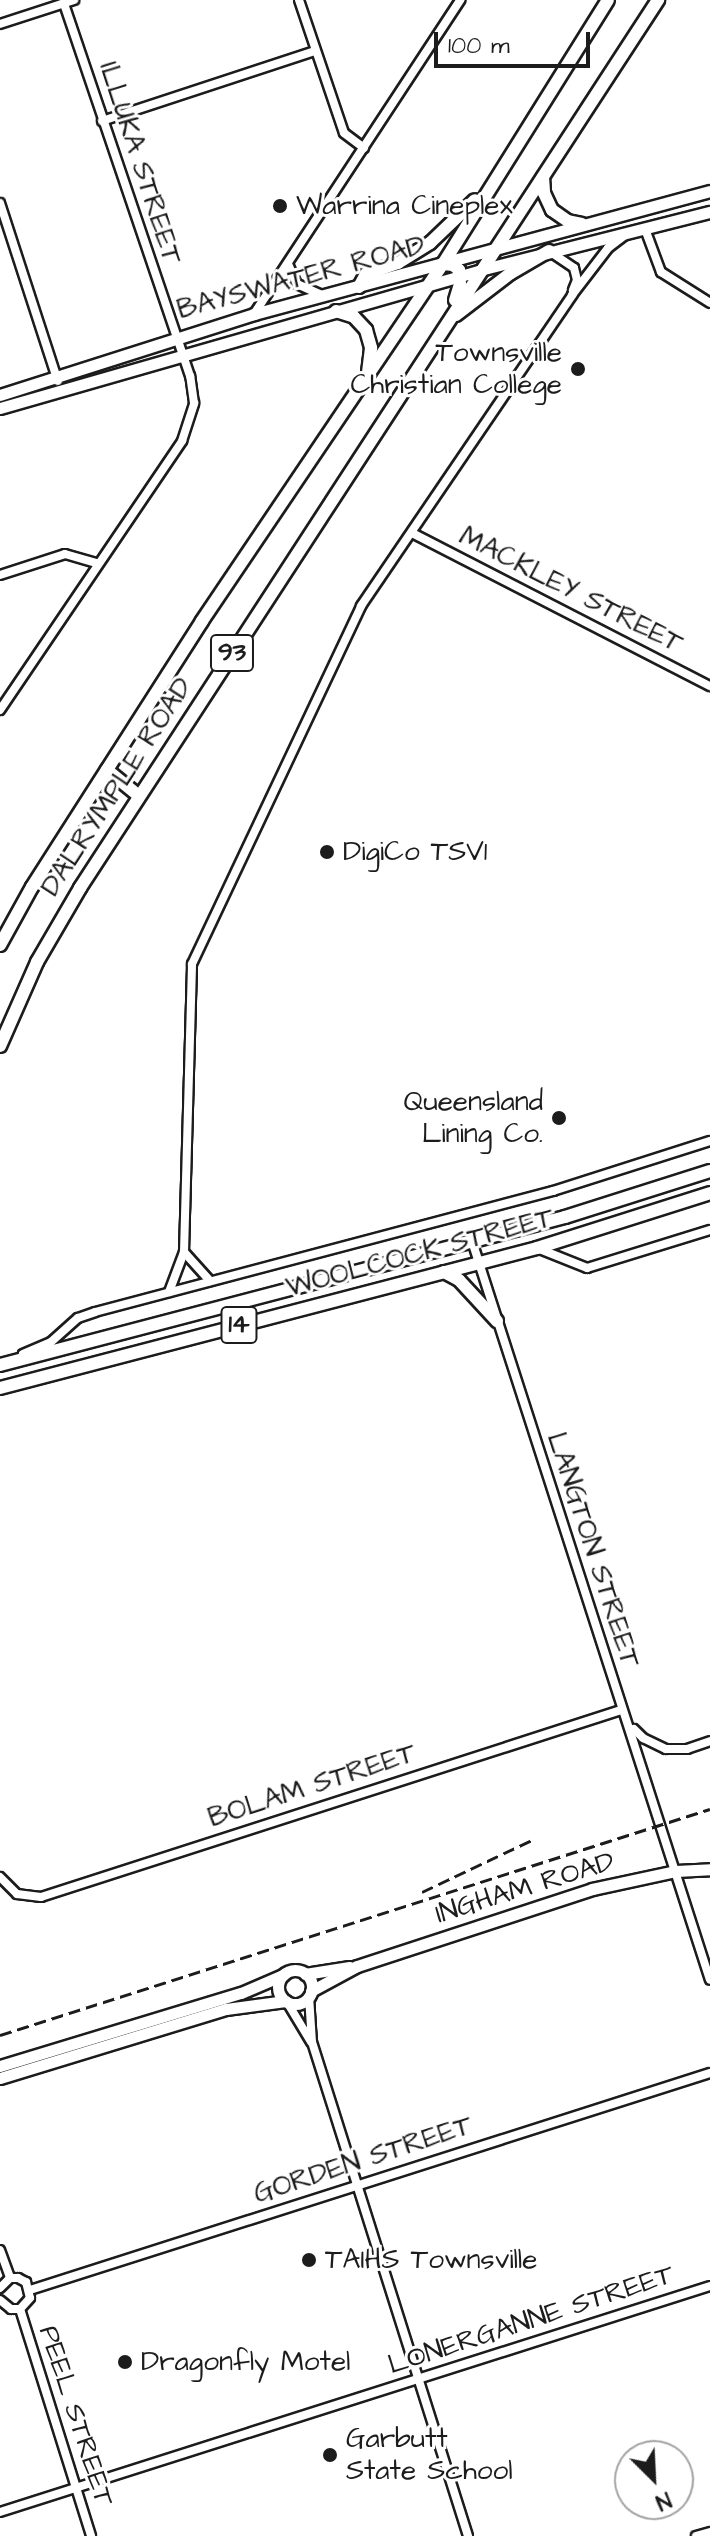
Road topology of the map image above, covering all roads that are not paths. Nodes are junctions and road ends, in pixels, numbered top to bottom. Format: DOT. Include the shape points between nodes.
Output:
graph roads {
  1 [pos="74,0"];
  2 [pos="299,0"];
  3 [pos="460,0"];
  4 [pos="608,0"];
  5 [pos="658,0"];
  6 [pos="64,3"];
  7 [pos="0,24"];
  8 [pos="315,51"];
  9 [pos="102,121"];
  10 [pos="364,148"];
  11 [pos="544,174"];
  12 [pos="492,183"];
  13 [pos="710,191"];
  14 [pos="0,203"];
  15 [pos="710,212"];
  16 [pos="582,224"];
  17 [pos="645,229"];
  18 [pos="628,233"];
  19 [pos="495,248"];
  20 [pos="549,251"];
  21 [pos="287,263"];
  22 [pos="443,264"];
  23 [pos="480,270"];
  24 [pos="460,276"];
  25 [pos="428,286"];
  26 [pos="359,287"];
  27 [pos="572,295"];
  28 [pos="322,296"];
  29 [pos="710,303"];
  30 [pos="336,311"];
  31 [pos="254,314"];
  32 [pos="443,326"];
  33 [pos="175,337"];
  34 [pos="181,354"];
  35 [pos="368,374"];
  36 [pos="56,376"];
  37 [pos="60,390"];
  38 [pos="0,395"];
  39 [pos="0,408"];
  40 [pos="412,533"];
  41 [pos="96,563"];
  42 [pos="0,575"];
  43 [pos="710,686"];
  44 [pos="1,706"];
  45 [pos="107,770"];
  46 [pos="139,796"];
  47 [pos="0,945"];
  48 [pos="0,1046"];
  49 [pos="710,1141"];
  50 [pos="710,1171"];
  51 [pos="710,1193"];
  52 [pos="710,1230"];
  53 [pos="472,1241"];
  54 [pos="537,1248"];
  55 [pos="184,1252"];
  56 [pos="479,1264"];
  57 [pos="444,1272"];
  58 [pos="210,1281"];
  59 [pos="169,1292"];
  60 [pos="497,1321"];
  61 [pos="0,1365"];
  62 [pos="0,1388"];
  63 [pos="621,1710"];
  64 [pos="631,1725"];
  65 [pos="710,1741"];
  66 [pos="710,1869"];
  67 [pos="676,1871"];
  68 [pos="0,1877"];
  69 [pos="357,1966"];
  70 [pos="305,1974"];
  71 [pos="283,1975"];
  72 [pos="710,1980"];
  73 [pos="310,1994"];
  74 [pos="286,2002"];
  75 [pos="312,2042"];
  76 [pos="0,2066"];
  77 [pos="710,2073"];
  78 [pos="0,2078"];
  79 [pos="357,2186"];
  80 [pos="0,2250"];
  81 [pos="10,2278"];
  82 [pos="710,2286"];
  83 [pos="0,2288"];
  84 [pos="30,2290"];
  85 [pos="0,2300"];
  86 [pos="20,2309"];
  87 [pos="418,2379"];
  88 [pos="76,2488"];
  89 [pos="0,2512"];
  90 [pos="710,2532"];
  91 [pos="91,2536"];
  92 [pos="468,2536"];
  93 [pos="696,2536"];
  1 -- 6 [label="street"];
  2 -- 8 [label="street"];
  3 -- 10 [label="street"];
  4 -- 12 [label="main road, DALRYMPLE ROAD / 93"];
  5 -- 11 [label="main road, DALRYMPLE ROAD / 93"];
  6 -- 7 [label="street"];
  6 -- 9 [label="street, ILLUKA STREET"];
  8 -- 9 [label="street"];
  8 -- 10 [label="street" via="344,133"];
  9 -- 33 [label="street, ILLUKA STREET"];
  10 -- 21 [label="street"];
  11 -- 16 [label="main road" via="549,206 563,219"];
  11 -- 19 [label="main road, DALRYMPLE ROAD / 93"];
  12 -- 22 [label="main road, DALRYMPLE ROAD / 93"];
  12 -- 26 [label="main road" via="430,243 398,263 366,274"];
  13 -- 16 [label="main road, BAYSWATER ROAD"];
  14 -- 36 [label="street"];
  15 -- 17 [label="main road, BAYSWATER ROAD"];
  16 -- 19 [label="main road, BAYSWATER ROAD"];
  17 -- 18 [label="main road, BAYSWATER ROAD"];
  17 -- 29 [label="street" via="661,272"];
  18 -- 20 [label="main road, BAYSWATER ROAD"];
  18 -- 27 [label="street" via="608,248"];
  19 -- 22 [label="main road, BAYSWATER ROAD"];
  19 -- 23 [label="main road, DALRYMPLE ROAD / 93"];
  20 -- 23 [label="main road, BAYSWATER ROAD"];
  20 -- 27 [label="street" via="574,268"];
  20 -- 32 [label="main road"];
  21 -- 28 [label="street" via="297,284"];
  21 -- 31 [label="street"];
  22 -- 24 [label="main road" via="453,265"];
  22 -- 25 [label="main road, DALRYMPLE ROAD / 93"];
  22 -- 26 [label="main road, BAYSWATER ROAD"];
  23 -- 24 [label="main road, BAYSWATER ROAD"];
  23 -- 32 [label="main road, DALRYMPLE ROAD / 93"];
  24 -- 25 [label="main road, BAYSWATER ROAD"];
  24 -- 32 [label="main road"];
  25 -- 30 [label="main road, BAYSWATER ROAD"];
  25 -- 35 [label="main road, DALRYMPLE ROAD / 93"];
  26 -- 28 [label="main road, BAYSWATER ROAD"];
  27 -- 40 [label="street"];
  28 -- 31 [label="main road, BAYSWATER ROAD"];
  30 -- 34 [label="main road, BAYSWATER ROAD"];
  30 -- 35 [label="main road" via="354,317 366,330 371,348"];
  31 -- 33 [label="main road, BAYSWATER ROAD"];
  32 -- 46 [label="main road, DALRYMPLE ROAD / 93"];
  33 -- 34 [label="street"];
  33 -- 36 [label="main road, BAYSWATER ROAD"];
  34 -- 37 [label="main road, BAYSWATER ROAD"];
  34 -- 41 [label="street" via="194,393 187,432"];
  35 -- 45 [label="main road, DALRYMPLE ROAD / 93"];
  36 -- 37 [label="street"];
  36 -- 38 [label="main road, BAYSWATER ROAD"];
  37 -- 39 [label="main road, BAYSWATER ROAD"];
  40 -- 43 [label="street, MACKLEY STREET"];
  40 -- 55 [label="street" via="361,606 192,964"];
  41 -- 42 [label="street" via="65,554"];
  41 -- 44 [label="street"];
  45 -- 46 [label="main road"];
  45 -- 47 [label="main road, DALRYMPLE ROAD / 93"];
  46 -- 48 [label="main road, DALRYMPLE ROAD / 93" via="37,962"];
  49 -- 58 [label="street" via="553,1191"];
  50 -- 53 [label="main road, WOOLCOCK STREET / 14"];
  51 -- 54 [label="main road, WOOLCOCK STREET / 14"];
  52 -- 54 [label="street" via="587,1268"];
  53 -- 56 [label="street, LANGTON STREET"];
  53 -- 61 [label="main road, WOOLCOCK STREET / 14"];
  54 -- 56 [label="main road, WOOLCOCK STREET / 14"];
  55 -- 58 [label="street"];
  55 -- 59 [label="street"];
  56 -- 57 [label="main road, WOOLCOCK STREET / 14"];
  56 -- 60 [label="street, LANGTON STREET"];
  57 -- 60 [label="main road" via="459,1280"];
  57 -- 62 [label="main road, WOOLCOCK STREET / 14"];
  58 -- 59 [label="street"];
  59 -- 61 [label="street" via="78,1318 51,1342"];
  60 -- 63 [label="street, LANGTON STREET"];
  63 -- 64 [label="street, LANGTON STREET"];
  63 -- 68 [label="street, BOLAM STREET" via="41,1897 17,1894"];
  64 -- 65 [label="street" via="666,1749"];
  64 -- 67 [label="street, LANGTON STREET"];
  66 -- 67 [label="main road, INGHAM ROAD"];
  67 -- 69 [label="main road, INGHAM ROAD" via="592,1889"];
  67 -- 72 [label="street, LANGTON STREET"];
  69 -- 70 [label="main road, INGHAM ROAD"];
  69 -- 73 [label="main road, INGHAM ROAD"];
  70 -- 71 [label="main road" via="294,1970"];
  70 -- 73 [label="main road"];
  71 -- 74 [label="main road" via="278,1992"];
  71 -- 76 [label="main road" via="241,1993"];
  73 -- 74 [label="main road" via="299,2003"];
  73 -- 75 [label="street"];
  74 -- 75 [label="street"];
  74 -- 78 [label="main road" via="226,2009"];
  75 -- 79 [label="street"];
  77 -- 79 [label="street, GORDEN STREET"];
  79 -- 84 [label="street, GORDEN STREET"];
  79 -- 87 [label="street"];
  80 -- 81 [label="street"];
  81 -- 83 [label="street"];
  81 -- 84 [label="street" via="26,2282"];
  82 -- 87 [label="street, LONERGANNE STREET"];
  84 -- 86 [label="street"];
  85 -- 86 [label="street"];
  86 -- 88 [label="street, PEEL STREET"];
  87 -- 88 [label="street, LONERGANNE STREET"];
  87 -- 92 [label="street"];
  88 -- 89 [label="street, LONERGANNE STREET"];
  88 -- 91 [label="street, PEEL STREET"];
  90 -- 93 [label="street"];
}
